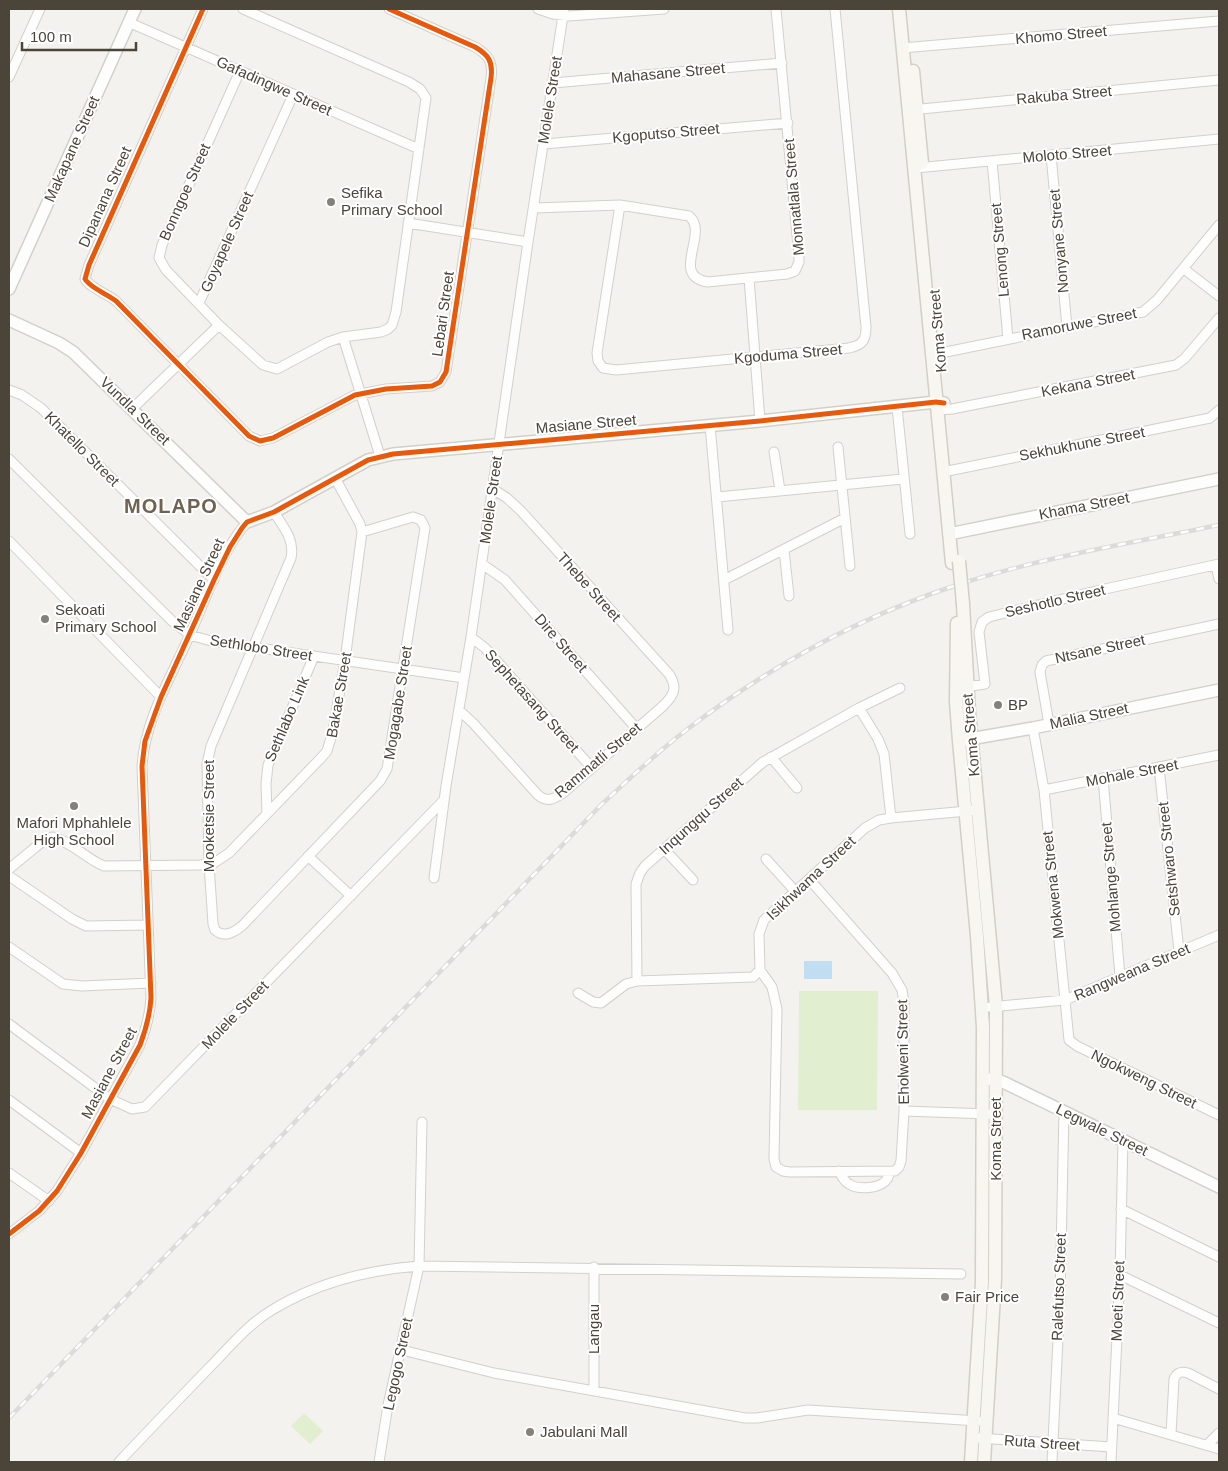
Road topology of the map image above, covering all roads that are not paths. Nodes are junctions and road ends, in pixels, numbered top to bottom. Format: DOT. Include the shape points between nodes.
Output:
graph roads {
  1 [pos="135,9"];
  2 [pos="203,9"];
  3 [pos="243,9"];
  4 [pos="389,9"];
  5 [pos="538,9"];
  6 [pos="664,9"];
  7 [pos="776,9"];
  8 [pos="836,9"];
  9 [pos="899,9"];
  10 [pos="907,9"];
  11 [pos="36,11"];
  12 [pos="563,12"];
  13 [pos="1219,21"];
  14 [pos="128,22"];
  15 [pos="186,47"];
  16 [pos="906,48"];
  17 [pos="782,63"];
  18 [pos="240,72"];
  19 [pos="9,77"];
  20 [pos="1219,80"];
  21 [pos="553,83"];
  22 [pos="293,95"];
  23 [pos="912,109"];
  24 [pos="788,122"];
  25 [pos="1219,140"];
  26 [pos="544,144"];
  27 [pos="419,149"];
  28 [pos="1050,155"];
  29 [pos="992,161"];
  30 [pos="918,168"];
  31 [pos="620,205"];
  32 [pos="534,208"];
  33 [pos="408,223"];
  34 [pos="1219,225"];
  35 [pos="467,232"];
  36 [pos="528,242"];
  37 [pos="1184,269"];
  38 [pos="749,278"];
  39 [pos="9,288"];
  40 [pos="1219,296"];
  41 [pos="199,303"];
  42 [pos="1219,318"];
  43 [pos="9,320"];
  44 [pos="219,324"];
  45 [pos="1067,327"];
  46 [pos="343,338"];
  47 [pos="1008,339"];
  48 [pos="936,355"];
  49 [pos="756,357"];
  50 [pos="178,365"];
  51 [pos="9,390"];
  52 [pos="361,393"];
  53 [pos="940,406"];
  54 [pos="897,407"];
  55 [pos="133,408"];
  56 [pos="1219,410"];
  57 [pos="760,420"];
  58 [pos="710,425"];
  59 [pos="499,443"];
  60 [pos="838,447"];
  61 [pos="774,452"];
  62 [pos="380,456"];
  63 [pos="9,459"];
  64 [pos="947,471"];
  65 [pos="335,478"];
  66 [pos="904,479"];
  67 [pos="1219,479"];
  68 [pos="842,484"];
  69 [pos="493,489"];
  70 [pos="780,490"];
  71 [pos="717,497"];
  72 [pos="274,512"];
  73 [pos="845,518"];
  74 [pos="247,522"];
  75 [pos="362,532"];
  76 [pos="953,533"];
  77 [pos="910,534"];
  78 [pos="9,541"];
  79 [pos="784,550"];
  80 [pos="482,564"];
  81 [pos="1218,565"];
  82 [pos="850,566"];
  83 [pos="1219,579"];
  84 [pos="214,580"];
  85 [pos="724,580"];
  86 [pos="789,596"];
  87 [pos="1219,624"];
  88 [pos="728,630"];
  89 [pos="190,635"];
  90 [pos="471,637"];
  91 [pos="254,647"];
  92 [pos="314,656"];
  93 [pos="345,660"];
  94 [pos="404,669"];
  95 [pos="464,678"];
  96 [pos="962,687"];
  97 [pos="900,688"];
  98 [pos="1219,690"];
  99 [pos="674,692"];
  100 [pos="161,697"];
  101 [pos="860,708"];
  102 [pos="460,711"];
  103 [pos="1049,724"];
  104 [pos="636,728"];
  105 [pos="1033,728"];
  106 [pos="965,740"];
  107 [pos="1219,755"];
  108 [pos="771,757"];
  109 [pos="591,767"];
  110 [pos="1159,767"];
  111 [pos="1103,778"];
  112 [pos="797,788"];
  113 [pos="1044,790"];
  114 [pos="444,800"];
  115 [pos="972,811"];
  116 [pos="267,813"];
  117 [pos="891,818"];
  118 [pos="664,849"];
  119 [pos="308,856"];
  120 [pos="766,859"];
  121 [pos="209,864"];
  122 [pos="146,866"];
  123 [pos="9,869"];
  124 [pos="9,876"];
  125 [pos="434,878"];
  126 [pos="809,878"];
  127 [pos="693,880"];
  128 [pos="795,891"];
  129 [pos="351,896"];
  130 [pos="148,925"];
  131 [pos="218,932"];
  132 [pos="1219,935"];
  133 [pos="9,947"];
  134 [pos="1179,951"];
  135 [pos="760,970"];
  136 [pos="1120,976"];
  137 [pos="637,981"];
  138 [pos="151,983"];
  139 [pos="578,992"];
  140 [pos="1065,1000"];
  141 [pos="996,1006"];
  142 [pos="983,1008"];
  143 [pos="9,1024"];
  144 [pos="1070,1042"];
  145 [pos="990,1079"];
  146 [pos="110,1098"];
  147 [pos="9,1100"];
  148 [pos="904,1111"];
  149 [pos="1064,1111"];
  150 [pos="983,1113"];
  151 [pos="996,1114"];
  152 [pos="1219,1115"];
  153 [pos="422,1122"];
  154 [pos="1123,1139"];
  155 [pos="81,1153"];
  156 [pos="839,1171"];
  157 [pos="889,1172"];
  158 [pos="9,1173"];
  159 [pos="1219,1187"];
  160 [pos="49,1201"];
  161 [pos="1121,1209"];
  162 [pos="9,1234"];
  163 [pos="1219,1257"];
  164 [pos="419,1266"];
  165 [pos="594,1267"];
  166 [pos="962,1274"];
  167 [pos="1120,1275"];
  168 [pos="1219,1324"];
  169 [pos="402,1350"];
  170 [pos="1219,1389"];
  171 [pos="594,1391"];
  172 [pos="1114,1418"];
  173 [pos="980,1421"];
  174 [pos="1219,1433"];
  175 [pos="1171,1434"];
  176 [pos="979,1438"];
  177 [pos="1053,1443"];
  178 [pos="1207,1445"];
  179 [pos="1111,1447"];
  180 [pos="1219,1449"];
  181 [pos="119,1462"];
  182 [pos="379,1462"];
  183 [pos="971,1462"];
  184 [pos="984,1462"];
  185 [pos="1052,1462"];
  186 [pos="1111,1462"];
  1 -- 14 [label="street, Makapane Street"];
  2 -- 15 [label="street, Dipanana Street"];
  3 -- 27 [label="street, Goyapele Street" via="420,88 426,105"];
  4 -- 35 [label="street, Lebari Street" via="481,51 489,58 491,78"];
  5 -- 12 [label="street"];
  6 -- 12 [label="street"];
  7 -- 17 [label="street, Monnatlala Street"];
  8 -- 49 [label="street, Kgoduma Street" via="865,338 861,345 849,348"];
  9 -- 16 [label="main road, Koma Street"];
  10 -- 16 [label="main road, Koma Street"];
  11 -- 19 [label="street"];
  12 -- 21 [label="street, Molele Street"];
  13 -- 16 [label="street, Khomo Street"];
  14 -- 15 [label="street, Gafadingwe Street"];
  14 -- 39 [label="street, Makapane Street"];
  15 -- 18 [label="street, Gafadingwe Street"];
  15 -- 50 [label="street, Dipanana Street" via="85,279 90,286 116,301"];
  16 -- 23 [label="main road, Koma Street"];
  17 -- 21 [label="street, Mahasane Street"];
  17 -- 24 [label="street, Monnatlala Street"];
  18 -- 22 [label="street, Gafadingwe Street"];
  18 -- 41 [label="street, Bonngoe Street" via="159,252 161,264"];
  20 -- 23 [label="street, Rakuba Street"];
  21 -- 26 [label="street, Molele Street"];
  22 -- 27 [label="street, Gafadingwe Street"];
  22 -- 41 [label="street, Goyapele Street"];
  23 -- 30 [label="main road, Koma Street"];
  24 -- 26 [label="street, Kgoputso Street"];
  24 -- 38 [label="street, Monnatlala Street" via="798,267 792,273"];
  25 -- 28 [label="street, Moloto Street"];
  26 -- 32 [label="street, Molele Street"];
  27 -- 33 [label="street, Goyapele Street"];
  28 -- 29 [label="street, Moloto Street"];
  28 -- 45 [label="street, Nonyane Street"];
  29 -- 30 [label="street, Moloto Street"];
  29 -- 47 [label="street, Lenong Street"];
  30 -- 48 [label="main road, Koma Street"];
  31 -- 32 [label="street, Monnatlala Street"];
  31 -- 38 [label="street, Monnatlala Street" via="691,217 695,229 690,268 697,279 708,282"];
  31 -- 49 [label="street, Kgoduma Street" via="597,353 601,367 616,370"];
  32 -- 36 [label="street, Molele Street"];
  33 -- 35 [label="street"];
  33 -- 46 [label="street, Goyapele Street" via="392,325 380,332"];
  34 -- 37 [label="street, Ramoruwe Street"];
  35 -- 36 [label="street"];
  35 -- 52 [label="street, Lebari Street" via="444,377 432,386"];
  36 -- 59 [label="street, Molele Street"];
  37 -- 40 [label="street"];
  37 -- 45 [label="street, Ramoruwe Street" via="1143,312"];
  38 -- 49 [label="street"];
  41 -- 44 [label="street, Goyapele Street"];
  42 -- 53 [label="street, Kekana Street" via="1186,358 1176,365"];
  43 -- 55 [label="street, Vundla Street" via="73,352"];
  44 -- 46 [label="street, Goyapele Street" via="264,366 273,369"];
  44 -- 50 [label="street"];
  45 -- 47 [label="street, Ramoruwe Street"];
  46 -- 52 [label="street"];
  47 -- 48 [label="street, Ramoruwe Street"];
  48 -- 53 [label="main road, Koma Street"];
  49 -- 57 [label="street"];
  50 -- 52 [label="street, Lebari Street" via="250,436 260,441 273,438"];
  50 -- 55 [label="street"];
  51 -- 84 [label="street, Khatello Street" via="41,408"];
  52 -- 62 [label="street"];
  53 -- 54 [label="street, Masiane Street"];
  53 -- 64 [label="main road, Koma Street"];
  54 -- 57 [label="street, Masiane Street"];
  54 -- 66 [label="street"];
  55 -- 74 [label="street, Vundla Street"];
  56 -- 64 [label="street, Sekhukhune Street" via="1205,419"];
  57 -- 58 [label="street, Masiane Street"];
  58 -- 59 [label="street, Masiane Street"];
  58 -- 71 [label="street"];
  59 -- 62 [label="street, Masiane Street"];
  59 -- 69 [label="street, Molele Street"];
  60 -- 68 [label="street"];
  61 -- 70 [label="street"];
  62 -- 65 [label="street, Masiane Street"];
  63 -- 89 [label="street, Sethlobo Street" via="172,621"];
  64 -- 76 [label="main road, Koma Street"];
  65 -- 72 [label="street, Masiane Street"];
  65 -- 75 [label="street"];
  66 -- 68 [label="street"];
  66 -- 77 [label="street"];
  67 -- 76 [label="street, Khama Street"];
  68 -- 70 [label="street"];
  68 -- 73 [label="street"];
  69 -- 80 [label="street, Molele Street"];
  69 -- 99 [label="street, Thebe Street" via="513,503 669,674"];
  70 -- 71 [label="street"];
  71 -- 85 [label="street"];
  72 -- 74 [label="street, Masiane Street"];
  72 -- 91 [label="street, Mooketsie Street" via="290,537 292,550 288,568"];
  73 -- 79 [label="street"];
  73 -- 82 [label="street"];
  74 -- 84 [label="street, Masiane Street" via="235,537"];
  75 -- 93 [label="street, Bakae Street"];
  75 -- 94 [label="street, Mogagabe Street" via="412,517 424,523"];
  76 -- 96 [label="main road, Koma Street"];
  78 -- 100 [label="street"];
  79 -- 85 [label="street"];
  79 -- 86 [label="street"];
  80 -- 90 [label="street, Molele Street"];
  80 -- 104 [label="street, Dire Street" via="506,580"];
  81 -- 83 [label="street"];
  81 -- 96 [label="street, Seshotlo Street" via="989,616 982,622 979,632 985,684"];
  84 -- 89 [label="street, Masiane Street"];
  85 -- 88 [label="street"];
  87 -- 103 [label="street, Ntsane Street" via="1046,661 1040,672"];
  89 -- 91 [label="street, Sethlobo Street"];
  89 -- 100 [label="street, Masiane Street"];
  90 -- 95 [label="street, Molele Street"];
  90 -- 109 [label="street, Sephetasang Street" via="485,648"];
  91 -- 92 [label="street, Sethlobo Street"];
  91 -- 121 [label="street, Mooketsie Street" via="208,754"];
  92 -- 93 [label="street, Sethlobo Street"];
  92 -- 116 [label="street, Sethlabo Link" via="268,765"];
  93 -- 94 [label="street, Sethlobo Street"];
  93 -- 116 [label="street, Bakae Street" via="327,750"];
  94 -- 95 [label="street, Sethlobo Street"];
  94 -- 119 [label="street, Mogagabe Street" via="385,775"];
  95 -- 102 [label="street, Molele Street"];
  96 -- 106 [label="main road, Koma Street"];
  97 -- 101 [label="street, Inqungqu Street"];
  98 -- 103 [label="street, Malia Street"];
  99 -- 104 [label="street, Rammatli Street" via="663,706"];
  100 -- 122 [label="street, Masiane Street" via="143,753"];
  101 -- 108 [label="street, Inqungqu Street"];
  101 -- 117 [label="street" via="884,754"];
  102 -- 109 [label="street, Rammatli Street" via="544,799 551,800 563,793"];
  102 -- 114 [label="street, Molele Street"];
  103 -- 105 [label="street, Malia Street"];
  104 -- 109 [label="street, Rammatli Street"];
  105 -- 106 [label="street, Malia Street"];
  105 -- 113 [label="street, Mokwena Street"];
  106 -- 115 [label="main road, Koma Street"];
  107 -- 110 [label="street, Mohale Street"];
  108 -- 112 [label="street"];
  108 -- 118 [label="street, Inqungqu Street"];
  110 -- 111 [label="street, Mohale Street"];
  110 -- 134 [label="street, Setshwaro Street"];
  111 -- 113 [label="street, Mohale Street"];
  111 -- 136 [label="street, Mohlange Street"];
  113 -- 140 [label="street, Mokwena Street"];
  114 -- 125 [label="street"];
  114 -- 129 [label="street, Molele Street"];
  115 -- 117 [label="street, Isikhwama Street"];
  115 -- 141 [label="main road, Koma Street"];
  115 -- 142 [label="main road, Koma Street"];
  116 -- 121 [label="street, Bakae Street" via="229,852"];
  117 -- 126 [label="street, Isikhwama Street" via="865,828"];
  118 -- 127 [label="street"];
  118 -- 137 [label="street, Inqungqu Street" via="637,878"];
  119 -- 129 [label="street"];
  119 -- 131 [label="street, Mogagabe Street" via="236,930 227,934"];
  120 -- 128 [label="street"];
  121 -- 122 [label="street, Bakae Street"];
  121 -- 131 [label="street, Mooketsie Street" via="213,924"];
  122 -- 123 [label="street, Bakae Street" via="104,866 52,837"];
  122 -- 130 [label="street, Masiane Street"];
  124 -- 130 [label="street" via="80,924 93,927"];
  126 -- 128 [label="street, Isikhwama Street"];
  126 -- 148 [label="street, Eholweni Street" via="892,973 902,990"];
  128 -- 135 [label="street, Isikhwama Street" via="762,924 759,934"];
  129 -- 146 [label="street, Molele Street" via="150,1103 132,1109"];
  130 -- 138 [label="street, Masiane Street"];
  132 -- 134 [label="street, Rangweana Street"];
  133 -- 138 [label="street" via="63,984"];
  134 -- 136 [label="street, Rangweana Street"];
  135 -- 137 [label="street" via="749,978"];
  135 -- 156 [label="street" via="772,987 777,1009 776,1167 790,1172"];
  136 -- 140 [label="street, Rangweana Street"];
  137 -- 139 [label="street" via="626,984 600,1003"];
  138 -- 146 [label="street, Masiane Street" via="146,1030"];
  140 -- 141 [label="street, Rangweana Street"];
  140 -- 144 [label="street, Mokwena Street"];
  141 -- 142 [label="street, Rangweana Street"];
  141 -- 145 [label="main road, Koma Street"];
  142 -- 145 [label="main road, Koma Street"];
  143 -- 146 [label="street, Molele Street"];
  144 -- 152 [label="street, Ngokweng Street"];
  145 -- 149 [label="street, Legwale Street"];
  145 -- 150 [label="main road, Koma Street"];
  145 -- 151 [label="main road, Koma Street"];
  146 -- 155 [label="street, Masiane Street"];
  147 -- 155 [label="street"];
  148 -- 150 [label="street"];
  148 -- 157 [label="street, Eholweni Street" via="901,1161 895,1171"];
  149 -- 154 [label="street, Legwale Street"];
  149 -- 177 [label="street, Ralefutso Street"];
  150 -- 151 [label="street"];
  150 -- 173 [label="main road, Koma Street"];
  151 -- 173 [label="main road, Koma Street" via="995,1279"];
  153 -- 164 [label="street, Legogo Street"];
  154 -- 159 [label="street, Legwale Street"];
  154 -- 161 [label="street, Moeti Street"];
  155 -- 160 [label="street, Masiane Street"];
  156 -- 157 [label="street"];
  156 -- 157 [label="street, Eholweni Street" via="851,1186 860,1187 882,1184"];
  158 -- 160 [label="street"];
  160 -- 162 [label="street, Masiane Street"];
  161 -- 163 [label="street"];
  161 -- 167 [label="street, Moeti Street"];
  164 -- 165 [label="street"];
  164 -- 169 [label="street, Legogo Street"];
  164 -- 181 [label="street" via="386,1270 320,1286 270,1311 241,1335"];
  165 -- 166 [label="street"];
  165 -- 171 [label="street, Langau"];
  167 -- 168 [label="street"];
  167 -- 172 [label="street, Moeti Street"];
  169 -- 171 [label="street" via="494,1373"];
  169 -- 182 [label="street, Legogo Street" via="388,1405"];
  170 -- 175 [label="street" via="1188,1372 1177,1374"];
  171 -- 173 [label="street" via="744,1418 808,1410"];
  172 -- 175 [label="street"];
  172 -- 179 [label="street, Moeti Street"];
  173 -- 176 [label="main road, Koma Street"];
  174 -- 178 [label="street"];
  175 -- 178 [label="street"];
  176 -- 177 [label="street, Ruta Street"];
  176 -- 183 [label="main road, Koma Street"];
  176 -- 184 [label="main road, Koma Street"];
  177 -- 179 [label="street, Ruta Street"];
  177 -- 185 [label="street, Ralefutso Street"];
  178 -- 180 [label="street"];
  179 -- 186 [label="street, Moeti Street"];
}
